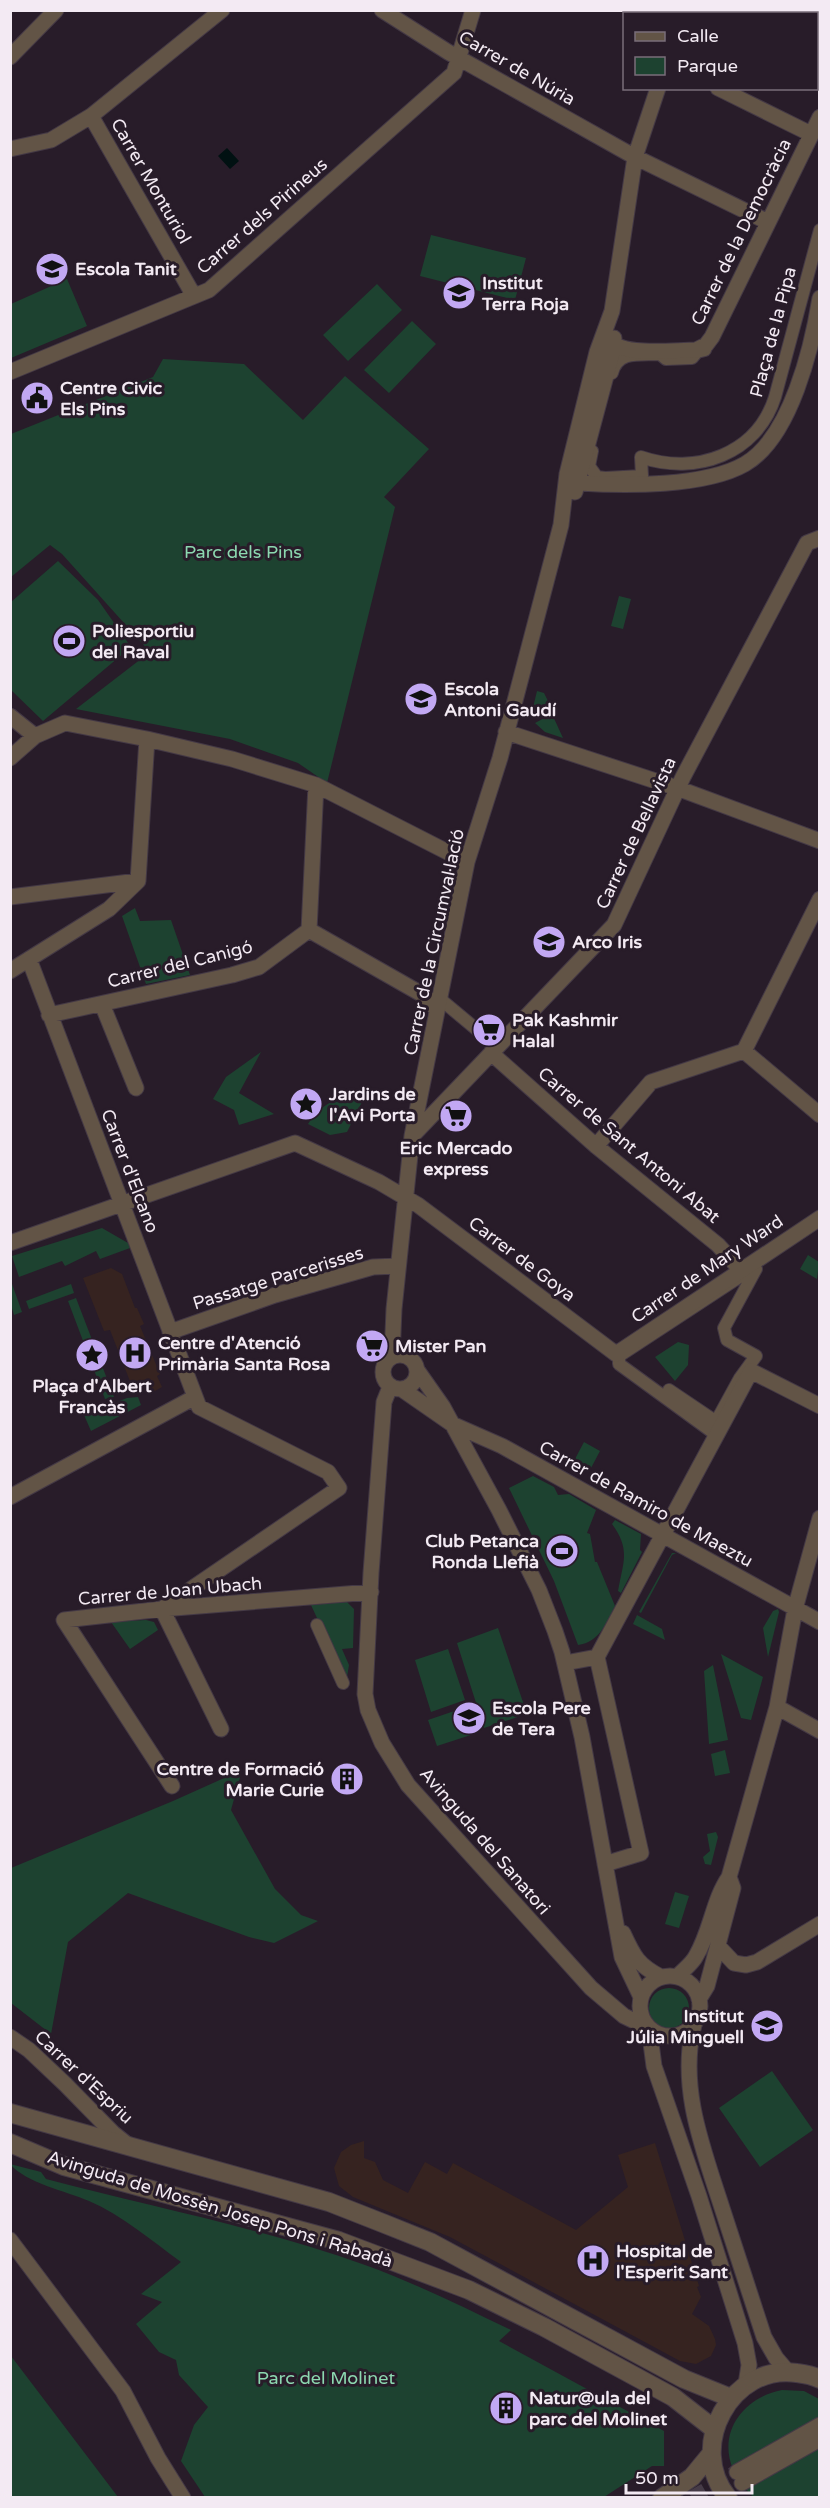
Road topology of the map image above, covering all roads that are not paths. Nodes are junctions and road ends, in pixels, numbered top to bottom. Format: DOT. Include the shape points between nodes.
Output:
graph roads {
  1 [pos="56,10"];
  2 [pos="222,10"];
  3 [pos="382,10"];
  4 [pos="473,10"];
  5 [pos="10,57"];
  6 [pos="458,57"];
  7 [pos="657,90"];
  8 [pos="722,90"];
  9 [pos="91,116"];
  10 [pos="819,117"];
  11 [pos="815,134"];
  12 [pos="10,149"];
  13 [pos="635,157"];
  14 [pos="768,222"];
  15 [pos="819,230"];
  16 [pos="194,296"];
  17 [pos="819,297"];
  18 [pos="608,341"];
  19 [pos="10,372"];
  20 [pos="573,479"];
  21 [pos="819,538"];
  22 [pos="10,716"];
  23 [pos="506,732"];
  24 [pos="35,736"];
  25 [pos="147,739"];
  26 [pos="10,758"];
  27 [pos="316,785"];
  28 [pos="677,788"];
  29 [pos="819,841"];
  30 [pos="467,862"];
  31 [pos="138,881"];
  32 [pos="10,897"];
  33 [pos="819,899"];
  34 [pos="309,930"];
  35 [pos="29,959"];
  36 [pos="10,971"];
  37 [pos="102,1004"];
  38 [pos="438,1004"];
  39 [pos="50,1015"];
  40 [pos="489,1046"];
  41 [pos="744,1051"];
  42 [pos="136,1088"];
  43 [pos="819,1115"];
  44 [pos="412,1136"];
  45 [pos="596,1146"];
  46 [pos="404,1196"];
  47 [pos="122,1203"];
  48 [pos="819,1218"];
  49 [pos="10,1243"];
  50 [pos="398,1266"];
  51 [pos="740,1269"];
  52 [pos="170,1332"];
  53 [pos="620,1356"];
  54 [pos="392,1357"];
  55 [pos="417,1370"];
  56 [pos="396,1388"];
  57 [pos="195,1397"];
  58 [pos="819,1406"];
  59 [pos="716,1421"];
  60 [pos="452,1424"];
  61 [pos="10,1497"];
  62 [pos="819,1518"];
  63 [pos="664,1535"];
  64 [pos="371,1592"];
  65 [pos="795,1609"];
  66 [pos="162,1610"];
  67 [pos="819,1622"];
  68 [pos="317,1625"];
  69 [pos="597,1657"];
  70 [pos="564,1663"];
  71 [pos="343,1683"];
  72 [pos="777,1707"];
  73 [pos="221,1729"];
  74 [pos="819,1731"];
  75 [pos="172,1786"];
  76 [pos="605,1864"];
  77 [pos="729,1877"];
  78 [pos="615,1914"];
  79 [pos="819,1924"];
  80 [pos="718,1946"];
  81 [pos="669,1977"];
  82 [pos="641,1997"];
  83 [pos="699,1999"];
  84 [pos="694,2025"];
  85 [pos="649,2028"];
  86 [pos="10,2037"];
  87 [pos="688,2072"];
  88 [pos="666,2099"];
  89 [pos="10,2113"];
  90 [pos="10,2143"];
  91 [pos="131,2146"];
  92 [pos="10,2240"];
  93 [pos="788,2372"];
  94 [pos="819,2379"];
  95 [pos="746,2384"];
  96 [pos="731,2398"];
  97 [pos="819,2425"];
  98 [pos="714,2429"];
  99 [pos="819,2439"];
  100 [pos="711,2454"];
  101 [pos="183,2498"];
  102 [pos="662,2498"];
  103 [pos="728,2498"];
  1 -- 5 [label="street"];
  2 -- 9 [label="street"];
  3 -- 6 [label="street, Carrer de Núria"];
  4 -- 6 [label="street, Carrer dels Pirineus"];
  6 -- 13 [label="street, Carrer de Núria"];
  6 -- 16 [label="street, Carrer dels Pirineus" via="454,73 209,290"];
  7 -- 13 [label="street, Carrer de la Circumval·lació"];
  8 -- 11 [label="street"];
  9 -- 12 [label="street" via="51,140"];
  9 -- 16 [label="street, Carrer Monturiol"];
  10 -- 11 [label="street, Carrer de la Democràcia"];
  11 -- 14 [label="street, Carrer de la Democràcia"];
  11 -- 15 [label="street, Plaça de la Pipa" via="720,336 692,358 635,355 622,357 614,364 589,461 595,476 642,476 641,457 673,463 714,459 737,448 760,428 771,411 781,380"];
  13 -- 14 [label="street, Carrer de Núria"];
  13 -- 18 [label="street, Carrer de la Circumval·lació"];
  14 -- 18 [label="street, Carrer de la Democràcia" via="706,345 696,350 623,350"];
  16 -- 19 [label="street, Carrer dels Pirineus"];
  17 -- 20 [label="street" via="812,340 794,397 778,428 746,463 712,477 686,482"];
  18 -- 20 [label="street, Carrer de la Circumval·lació"];
  20 -- 23 [label="street, Carrer de la Circumval·lació"];
  21 -- 28 [label="street, Carrer de Bellavista" via="807,543"];
  22 -- 24 [label="street"];
  23 -- 28 [label="street"];
  23 -- 30 [label="street, Carrer de la Circumval·lació"];
  24 -- 25 [label="street" via="65,723"];
  24 -- 26 [label="street"];
  25 -- 27 [label="street" via="232,759"];
  25 -- 31 [label="street"];
  27 -- 30 [label="street"];
  27 -- 34 [label="street"];
  28 -- 29 [label="street"];
  28 -- 40 [label="street, Carrer de Bellavista" via="614,926"];
  30 -- 38 [label="street, Carrer de la Circumval·lació"];
  31 -- 32 [label="street"];
  31 -- 35 [label="street" via="110,909"];
  33 -- 41 [label="street"];
  34 -- 37 [label="street, Carrer del Canigó" via="259,967"];
  34 -- 38 [label="street"];
  35 -- 36 [label="street"];
  35 -- 39 [label="street, Carrer d'Elcano"];
  37 -- 39 [label="street, Carrer del Canigó"];
  37 -- 42 [label="street"];
  38 -- 40 [label="street, Carrer de Sant Antoni Abat"];
  38 -- 44 [label="street, Carrer de la Circumval·lació"];
  39 -- 47 [label="street, Carrer d'Elcano"];
  40 -- 44 [label="street, Carrer de Bellavista"];
  40 -- 45 [label="street, Carrer de Sant Antoni Abat"];
  41 -- 43 [label="street"];
  41 -- 45 [label="street" via="651,1082"];
  44 -- 46 [label="street, Carrer de la Circumval·lació"];
  45 -- 51 [label="street, Carrer de Sant Antoni Abat" via="718,1245"];
  46 -- 47 [label="street, Carrer de Goya" via="295,1143"];
  46 -- 50 [label="street"];
  46 -- 53 [label="street, Carrer de Goya"];
  47 -- 49 [label="street, Carrer de Goya"];
  47 -- 52 [label="street, Carrer d'Elcano"];
  48 -- 51 [label="street, Carrer de Mary Ward"];
  50 -- 52 [label="street, Passatge Parcerisses" via="373,1267 275,1295"];
  50 -- 54 [label="street"];
  51 -- 53 [label="street, Carrer de Mary Ward"];
  52 -- 57 [label="street, Carrer d'Elcano"];
  53 -- 59 [label="street, Carrer de Goya"];
  54 -- 55 [label="street" via="410,1358"];
  54 -- 56 [label="street" via="382,1372 383,1378"];
  55 -- 56 [label="street" via="414,1383"];
  55 -- 60 [label="street"];
  56 -- 60 [label="street, Carrer de Ramiro de Maeztu"];
  56 -- 64 [label="street, Avinguda del Sanatori" via="384,1402"];
  57 -- 61 [label="street"];
  57 -- 66 [label="street" via="199,1407 328,1472 339,1488"];
  58 -- 63 [label="street" via="751,1371"];
  59 -- 59 [label="street" via="756,1356 728,1340 724,1329 756,1269 619,1356 619,1364 711,1431"];
  60 -- 63 [label="street, Carrer de Ramiro de Maeztu" via="502,1446"];
  60 -- 70 [label="street" via="539,1590"];
  62 -- 65 [label="street"];
  63 -- 65 [label="street, Carrer de Ramiro de Maeztu"];
  63 -- 69 [label="street"];
  64 -- 66 [label="street, Carrer de Joan Ubach"];
  64 -- 85 [label="street, Avinguda del Sanatori" via="365,1694 368,1710 382,1743 408,1785 591,1988 624,2016"];
  65 -- 67 [label="street, Carrer de Ramiro de Maeztu"];
  65 -- 72 [label="street"];
  66 -- 73 [label="street"];
  66 -- 75 [label="street, Carrer de Joan Ubach" via="64,1620"];
  68 -- 71 [label="street"];
  69 -- 70 [label="street"];
  69 -- 76 [label="street" via="641,1853"];
  70 -- 76 [label="street"];
  72 -- 74 [label="street"];
  72 -- 77 [label="street"];
  76 -- 78 [label="street"];
  77 -- 80 [label="street" via="734,1888"];
  77 -- 81 [label="street" via="695,1958"];
  78 -- 81 [label="street" via="644,1968"];
  78 -- 82 [label="street" via="622,1958"];
  79 -- 80 [label="street" via="746,1965 734,1963"];
  80 -- 83 [label="street" via="707,1986"];
  81 -- 82 [label="street" via="652,1981"];
  81 -- 83 [label="street" via="690,1983"];
  82 -- 85 [label="street" via="640,2014"];
  83 -- 84 [label="street"];
  84 -- 85 [label="street" via="672,2037"];
  84 -- 87 [label="street"];
  85 -- 88 [label="street" via="654,2066"];
  86 -- 91 [label="street, Carrer d'Espriu" via="29,2050"];
  87 -- 88 [label="street" via="677,2091"];
  87 -- 93 [label="street" via="693,2112 764,2337"];
  88 -- 95 [label="street" via="745,2343"];
  89 -- 91 [label="street, Avinguda de Mossèn Josep Pons i Rabadà"];
  90 -- 98 [label="street, Avinguda de Mossèn Josep Pons i Rabadà" via="64,2166 339,2241 468,2290 673,2397"];
  91 -- 96 [label="street, Avinguda de Mossèn Josep Pons i Rabadà" via="329,2202 430,2242 684,2379"];
  92 -- 101 [label="street" via="123,2391"];
  93 -- 94 [label="street"];
  93 -- 95 [label="street" via="766,2375"];
  95 -- 96 [label="street"];
  96 -- 98 [label="street"];
  97 -- 99 [label="street" via="739,2478"];
  98 -- 100 [label="street"];
  100 -- 102 [label="street" via="692,2477"];
  100 -- 103 [label="street" via="715,2475"];
}
